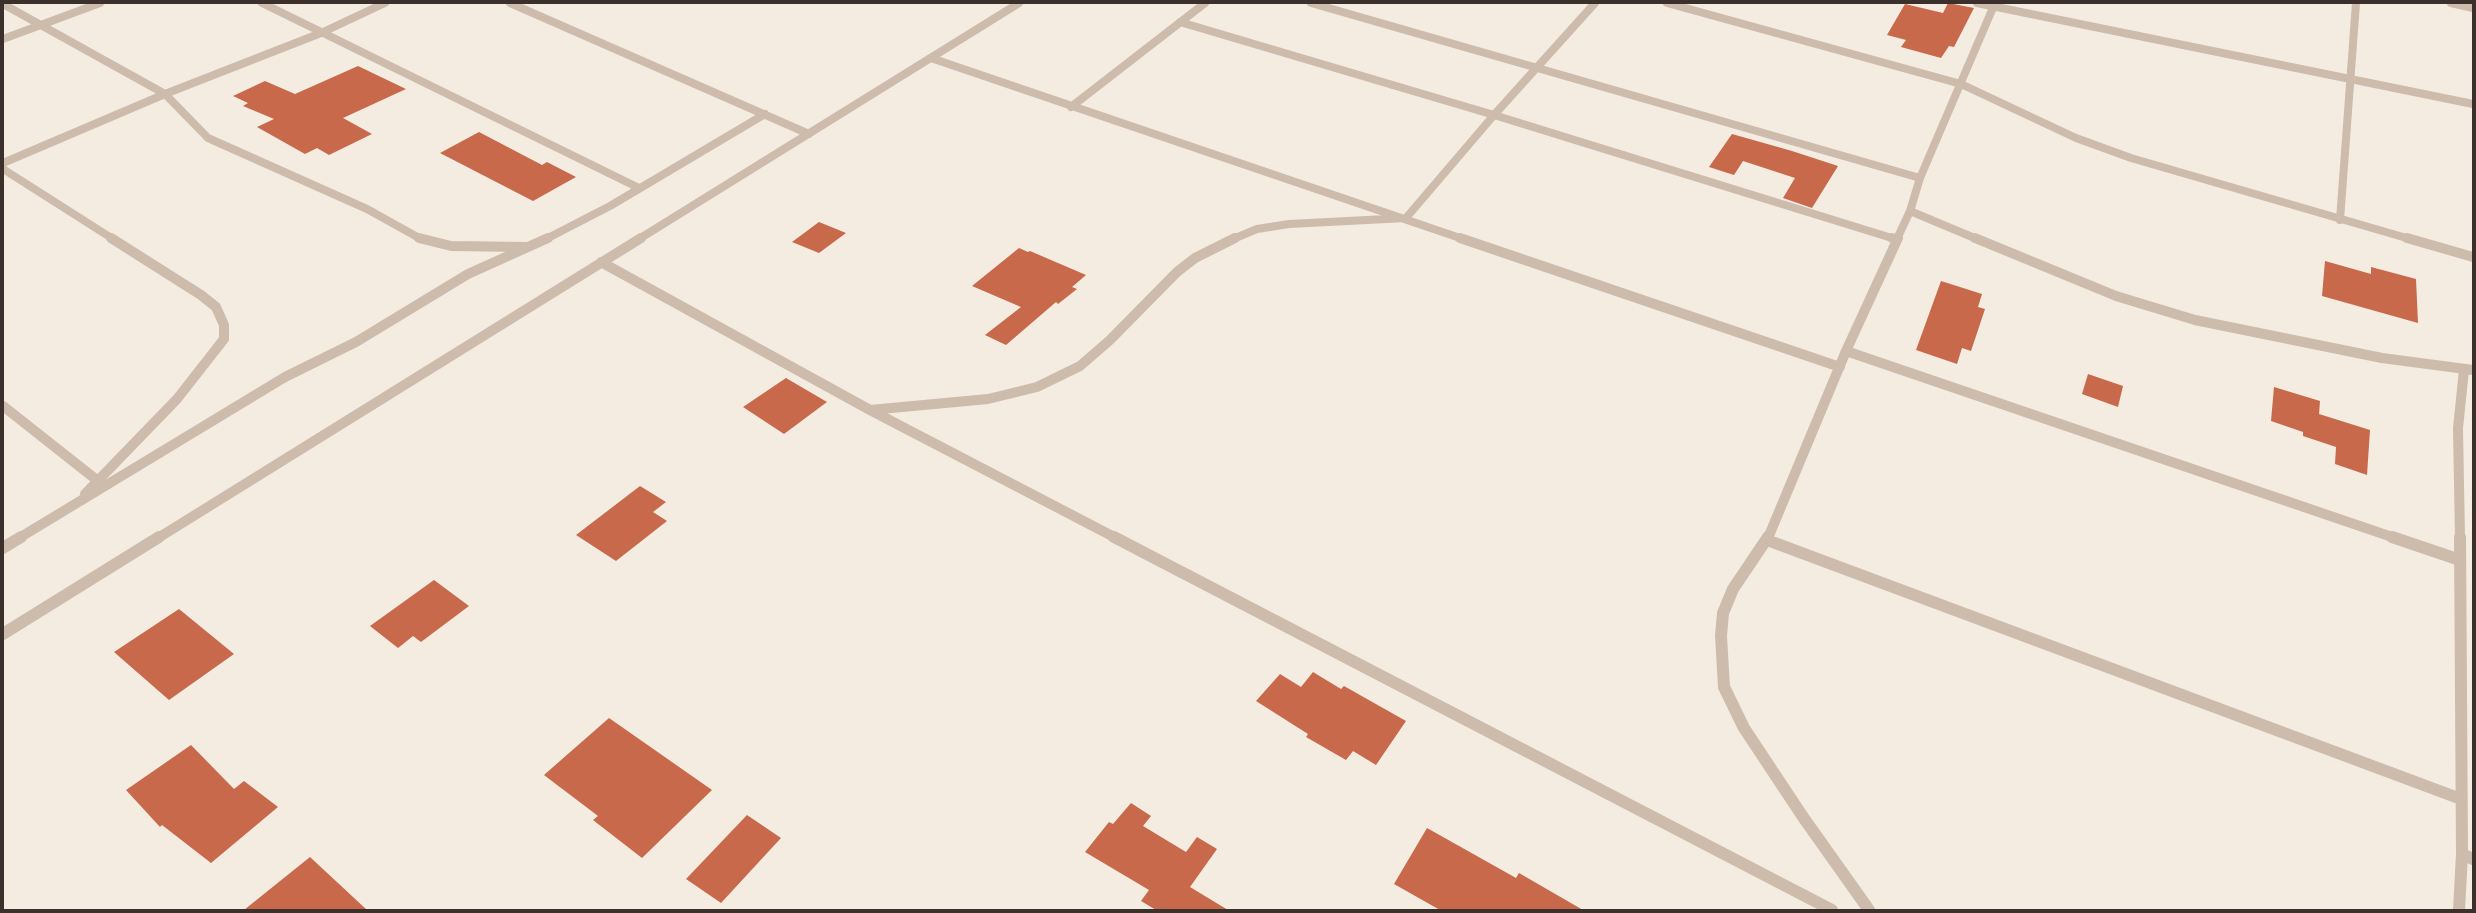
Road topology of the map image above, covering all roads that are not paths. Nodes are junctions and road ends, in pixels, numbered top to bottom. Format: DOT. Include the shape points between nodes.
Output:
graph roads {
  1 [pos="100,3"];
  2 [pos="262,3"];
  3 [pos="385,3"];
  4 [pos="510,3"];
  5 [pos="1019,3"];
  6 [pos="1205,3"];
  7 [pos="1311,3"];
  8 [pos="1595,3"];
  9 [pos="1667,3"];
  10 [pos="1977,3"];
  11 [pos="2356,3"];
  12 [pos="2455,3"];
  13 [pos="3,4"];
  14 [pos="1994,5"];
  15 [pos="2473,8"];
  16 [pos="1180,22"];
  17 [pos="42,26"];
  18 [pos="321,33"];
  19 [pos="3,39"];
  20 [pos="931,58"];
  21 [pos="1536,67"];
  22 [pos="2349,81"];
  23 [pos="1961,84"];
  24 [pos="165,94"];
  25 [pos="2473,104"];
  26 [pos="1071,107"];
  27 [pos="765,114"];
  28 [pos="1494,115"];
  29 [pos="809,134"];
  30 [pos="3,163"];
  31 [pos="3,169"];
  32 [pos="1920,178"];
  33 [pos="639,188"];
  34 [pos="1910,211"];
  35 [pos="1406,218"];
  36 [pos="2340,220"];
  37 [pos="1896,239"];
  38 [pos="528,247"];
  39 [pos="2473,257"];
  40 [pos="601,262"];
  41 [pos="1846,350"];
  42 [pos="1840,367"];
  43 [pos="2469,370"];
  44 [pos="3,406"];
  45 [pos="870,410"];
  46 [pos="98,481"];
  47 [pos="74,505"];
  48 [pos="1767,540"];
  49 [pos="3,548"];
  50 [pos="2460,560"];
  51 [pos="3,634"];
  52 [pos="2461,798"];
  53 [pos="2468,857"];
  54 [pos="1832,910"];
  55 [pos="1869,910"];
  56 [pos="2460,910"];
  1 -- 17 [label="street"];
  2 -- 18 [label="street"];
  3 -- 18 [label="street"];
  4 -- 27 [label="street"];
  5 -- 20 [label="street"];
  6 -- 16 [label="street"];
  7 -- 21 [label="street"];
  8 -- 21 [label="street"];
  9 -- 23 [label="street"];
  10 -- 14 [label="street"];
  11 -- 22 [label="street"];
  12 -- 15 [label="street"];
  13 -- 17 [label="street"];
  14 -- 22 [label="street"];
  14 -- 23 [label="street"];
  16 -- 26 [label="street"];
  16 -- 28 [label="street"];
  17 -- 19 [label="street"];
  17 -- 24 [label="street"];
  18 -- 24 [label="street"];
  18 -- 33 [label="street"];
  20 -- 26 [label="street"];
  20 -- 29 [label="street"];
  21 -- 28 [label="street"];
  21 -- 32 [label="street"];
  22 -- 25 [label="street"];
  22 -- 36 [label="street"];
  23 -- 32 [label="street"];
  23 -- 36 [label="street" via="2070,136 2097,146"];
  24 -- 30 [label="street"];
  24 -- 38 [label="street" via="208,138 367,209 421,238 451,246"];
  26 -- 35 [label="street"];
  27 -- 29 [label="street"];
  27 -- 33 [label="street"];
  28 -- 35 [label="street"];
  28 -- 37 [label="street"];
  29 -- 40 [label="street"];
  31 -- 46 [label="street" via="201,295 216,307 224,325 224,339 177,399"];
  32 -- 34 [label="street"];
  33 -- 38 [label="street" via="561,232"];
  34 -- 37 [label="street"];
  34 -- 43 [label="street" via="2116,296 2195,320 2382,358"];
  35 -- 42 [label="street"];
  35 -- 45 [label="street" via="1288,224 1257,229 1220,244 1195,258 1176,272 1110,340 1080,366 1038,387 988,398"];
  36 -- 39 [label="street"];
  37 -- 41 [label="street"];
  38 -- 47 [label="street" via="468,274 356,342 285,377"];
  40 -- 45 [label="street"];
  40 -- 51 [label="street"];
  41 -- 42 [label="street"];
  41 -- 50 [label="street"];
  42 -- 48 [label="street"];
  43 -- 50 [label="street" via="2458,428"];
  44 -- 46 [label="street"];
  45 -- 54 [label="street"];
  46 -- 47 [label="street"];
  47 -- 49 [label="street"];
  48 -- 52 [label="street"];
  48 -- 55 [label="street" via="1733,589 1723,613 1721,636 1724,687 1744,728"];
  50 -- 52 [label="street"];
  52 -- 53 [label="street"];
  53 -- 56 [label="street"];
}
